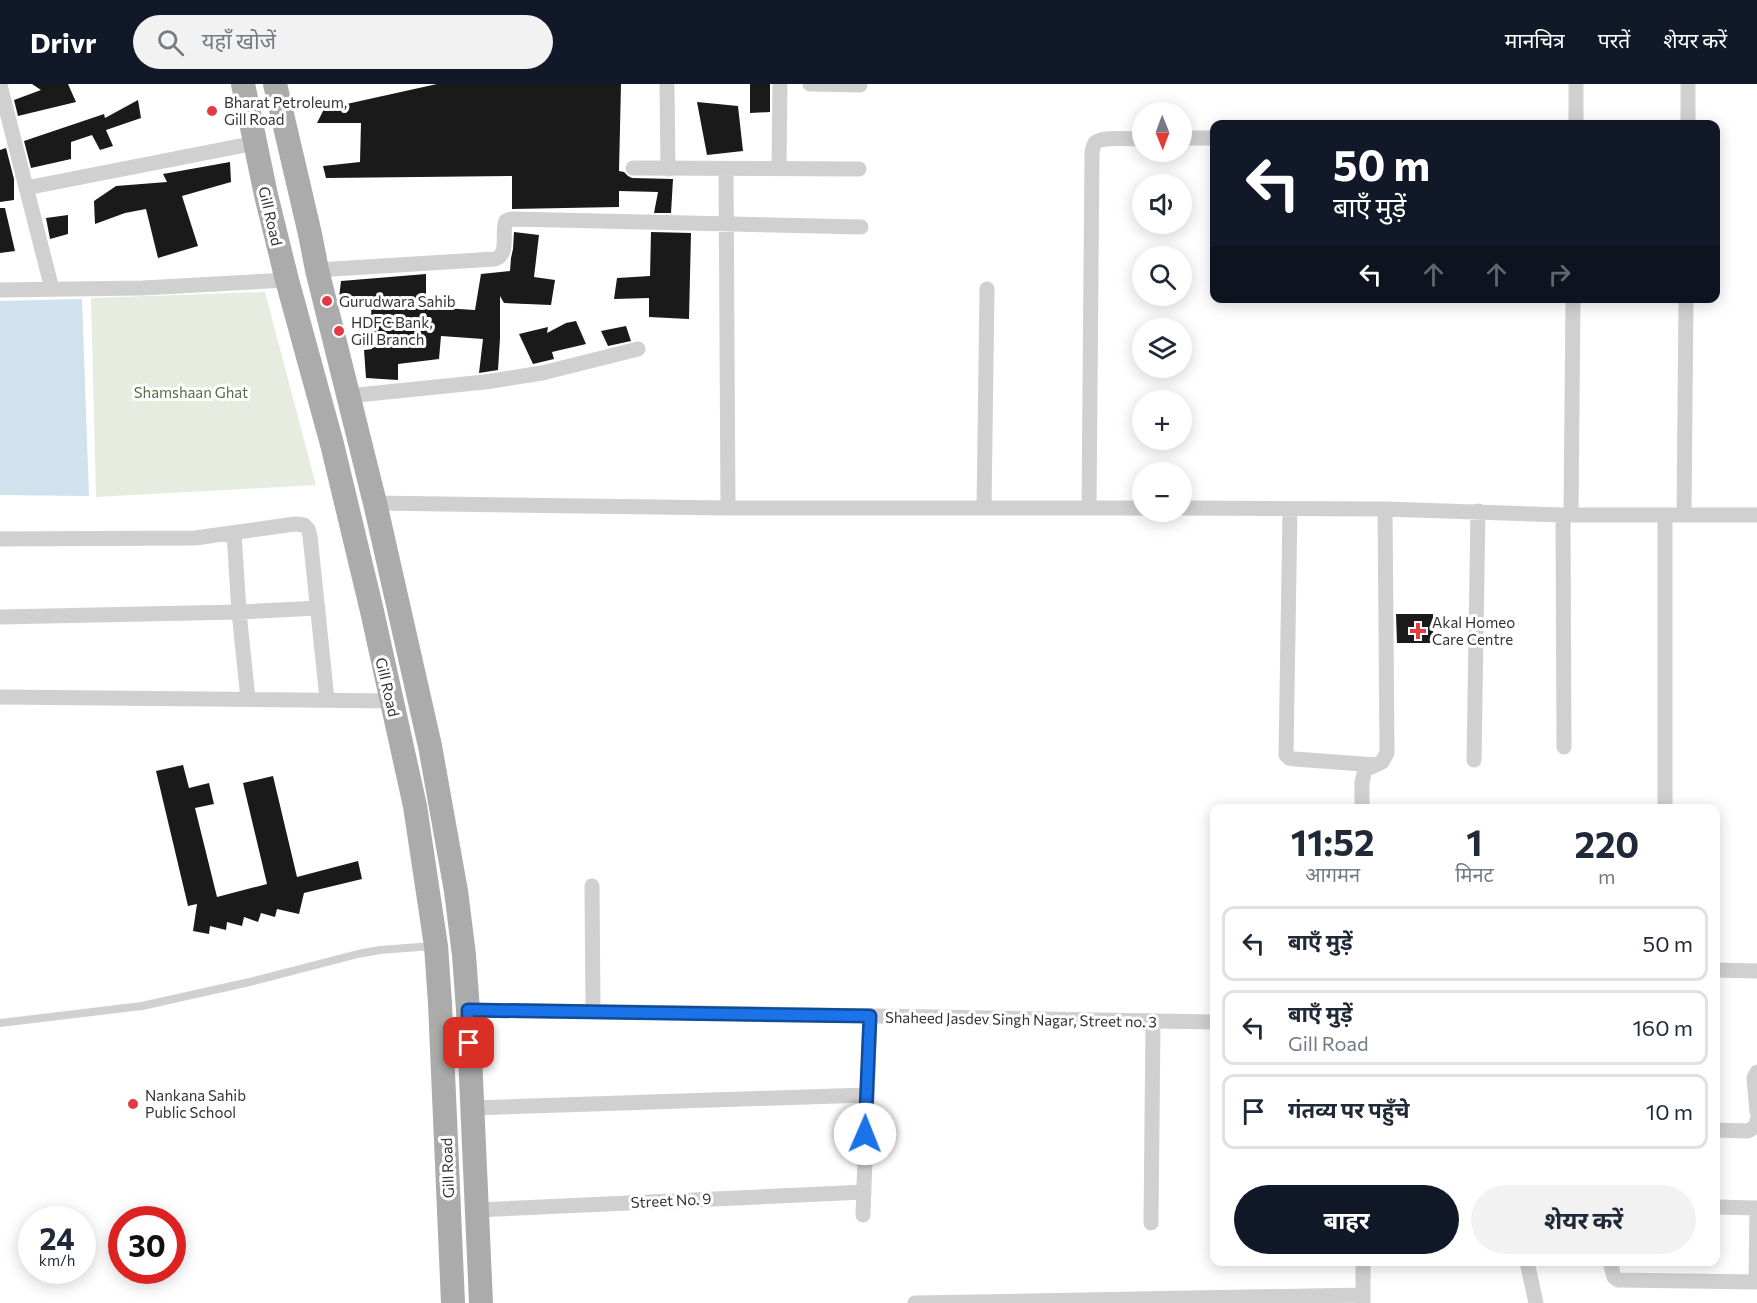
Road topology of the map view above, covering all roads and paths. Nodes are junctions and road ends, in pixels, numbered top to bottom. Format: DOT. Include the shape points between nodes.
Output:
graph roads {
  1 [pos="243,84"];
  2 [pos="275,84"];
  3 [pos="667,84"];
  4 [pos="780,84"];
  5 [pos="810,84"];
  6 [pos="860,84"];
  7 [pos="1576,84"];
  8 [pos="1688,84"];
  9 [pos="0,86"];
  10 [pos="1576,120"];
  11 [pos="1688,120"];
  12 [pos="1192,138"];
  13 [pos="1210,138"];
  14 [pos="1132,139"];
  15 [pos="255,142"];
  16 [pos="633,168"];
  17 [pos="668,169"];
  18 [pos="726,169"];
  19 [pos="779,169"];
  20 [pos="859,169"];
  21 [pos="26,188"];
  22 [pos="725,225"];
  23 [pos="861,227"];
  24 [pos="317,270"];
  25 [pos="286,280"];
  26 [pos="987,289"];
  27 [pos="52,290"];
  28 [pos="0,291"];
  29 [pos="1574,303"];
  30 [pos="1686,303"];
  31 [pos="638,349"];
  32 [pos="348,396"];
  33 [pos="375,503"];
  34 [pos="728,508"];
  35 [pos="984,508"];
  36 [pos="1089,508"];
  37 [pos="1132,508"];
  38 [pos="1192,508"];
  39 [pos="1290,509"];
  40 [pos="1386,509"];
  41 [pos="1478,511"];
  42 [pos="1567,515"];
  43 [pos="1665,515"];
  44 [pos="1684,515"];
  45 [pos="1757,515"];
  46 [pos="234,533"];
  47 [pos="0,539"];
  48 [pos="318,608"];
  49 [pos="239,612"];
  50 [pos="0,617"];
  51 [pos="0,697"];
  52 [pos="248,699"];
  53 [pos="327,699"];
  54 [pos="391,701"];
  55 [pos="1564,747"];
  56 [pos="1474,760"];
  57 [pos="1376,765"];
  58 [pos="1362,804"];
  59 [pos="1665,804"];
  60 [pos="592,886"];
  61 [pos="436,946"];
  62 [pos="1720,970"];
  63 [pos="1757,971"];
  64 [pos="468,1010"];
  65 [pos="593,1011"];
  66 [pos="870,1016"];
  67 [pos="1153,1022"];
  68 [pos="1210,1022"];
  69 [pos="0,1023"];
  70 [pos="1757,1072"];
  71 [pos="866,1095"];
  72 [pos="472,1108"];
  73 [pos="1757,1112"];
  74 [pos="1757,1120"];
  75 [pos="1720,1130"];
  76 [pos="864,1192"];
  77 [pos="1720,1207"];
  78 [pos="1757,1208"];
  79 [pos="477,1210"];
  80 [pos="863,1215"];
  81 [pos="1151,1223"];
  82 [pos="1363,1266"];
  83 [pos="1528,1266"];
  84 [pos="1611,1266"];
  85 [pos="1756,1282"];
  86 [pos="1363,1299"];
  87 [pos="453,1303"];
  88 [pos="481,1303"];
  89 [pos="915,1303"];
  90 [pos="1536,1303"];
  1 -- 15 [label="main road, Gill Road"];
  2 -- 24 [label="main road, Gill Road"];
  3 -- 17 [label="street"];
  4 -- 19 [label="street"];
  5 -- 6 [label="street"];
  7 -- 10 [label="street"];
  8 -- 11 [label="street"];
  9 -- 21 [label="street"];
  12 -- 13 [label="street"];
  14 -- 36 [label="street" via="1097,141 1092,152"];
  15 -- 21 [label="street"];
  15 -- 25 [label="main road, Gill Road"];
  16 -- 17 [label="street"];
  17 -- 18 [label="street"];
  18 -- 19 [label="street"];
  18 -- 22 [label="street"];
  19 -- 20 [label="street"];
  21 -- 27 [label="street"];
  22 -- 23 [label="street"];
  22 -- 24 [label="street" via="511,219 504,226 500,258"];
  22 -- 34 [label="street"];
  24 -- 32 [label="main road, Gill Road"];
  25 -- 27 [label="street"];
  25 -- 54 [label="main road, Gill Road" via="332,444"];
  26 -- 35 [label="street"];
  27 -- 28 [label="street"];
  29 -- 42 [label="street"];
  30 -- 44 [label="street"];
  31 -- 32 [label="street" via="523,376"];
  32 -- 33 [label="main road, Gill Road"];
  33 -- 34 [label="street"];
  33 -- 64 [label="main road, Gill Road" via="430,746 456,891"];
  34 -- 35 [label="street"];
  35 -- 36 [label="street"];
  36 -- 37 [label="street"];
  38 -- 39 [label="street"];
  39 -- 40 [label="street"];
  39 -- 57 [label="street" via="1286,755"];
  40 -- 41 [label="street"];
  40 -- 57 [label="street" via="1387,753"];
  41 -- 42 [label="street"];
  41 -- 56 [label="street"];
  42 -- 43 [label="street"];
  42 -- 55 [label="street"];
  43 -- 44 [label="street"];
  43 -- 59 [label="street"];
  44 -- 45 [label="street"];
  46 -- 47 [label="street" via="176,539"];
  46 -- 48 [label="street" via="304,525 310,536"];
  46 -- 49 [label="street"];
  48 -- 49 [label="street"];
  48 -- 53 [label="street"];
  49 -- 50 [label="street"];
  49 -- 52 [label="street"];
  51 -- 52 [label="street"];
  52 -- 53 [label="street"];
  53 -- 54 [label="street"];
  54 -- 61 [label="main road, Gill Road" via="415,806"];
  57 -- 58 [label="street" via="1362,776"];
  60 -- 65 [label="street"];
  61 -- 69 [label="lane" via="358,954 142,1006"];
  61 -- 87 [label="main road, Gill Road"];
  62 -- 63 [label="street"];
  64 -- 65 [label="street, Shaheed Jasdev Singh Nagar, Street no. 3"];
  64 -- 72 [label="main road, Gill Road"];
  65 -- 66 [label="street, Shaheed Jasdev Singh Nagar, Street no. 3"];
  66 -- 67 [label="street, Shaheed Jasdev Singh Nagar, Street no. 3"];
  66 -- 71 [label="street"];
  67 -- 68 [label="street, Shaheed Jasdev Singh Nagar, Street no. 3"];
  67 -- 81 [label="street"];
  70 -- 73 [label="street"];
  71 -- 72 [label="street"];
  71 -- 76 [label="street"];
  72 -- 79 [label="main road, Gill Road"];
  74 -- 75 [label="street" via="1756,1126 1748,1131"];
  76 -- 79 [label="street, Street No. 9"];
  76 -- 80 [label="street"];
  77 -- 78 [label="street"];
  78 -- 85 [label="street"];
  79 -- 88 [label="main road, Gill Road"];
  82 -- 86 [label="street"];
  83 -- 90 [label="street"];
  84 -- 85 [label="street" via="1618,1280"];
  86 -- 89 [label="street"];
}
